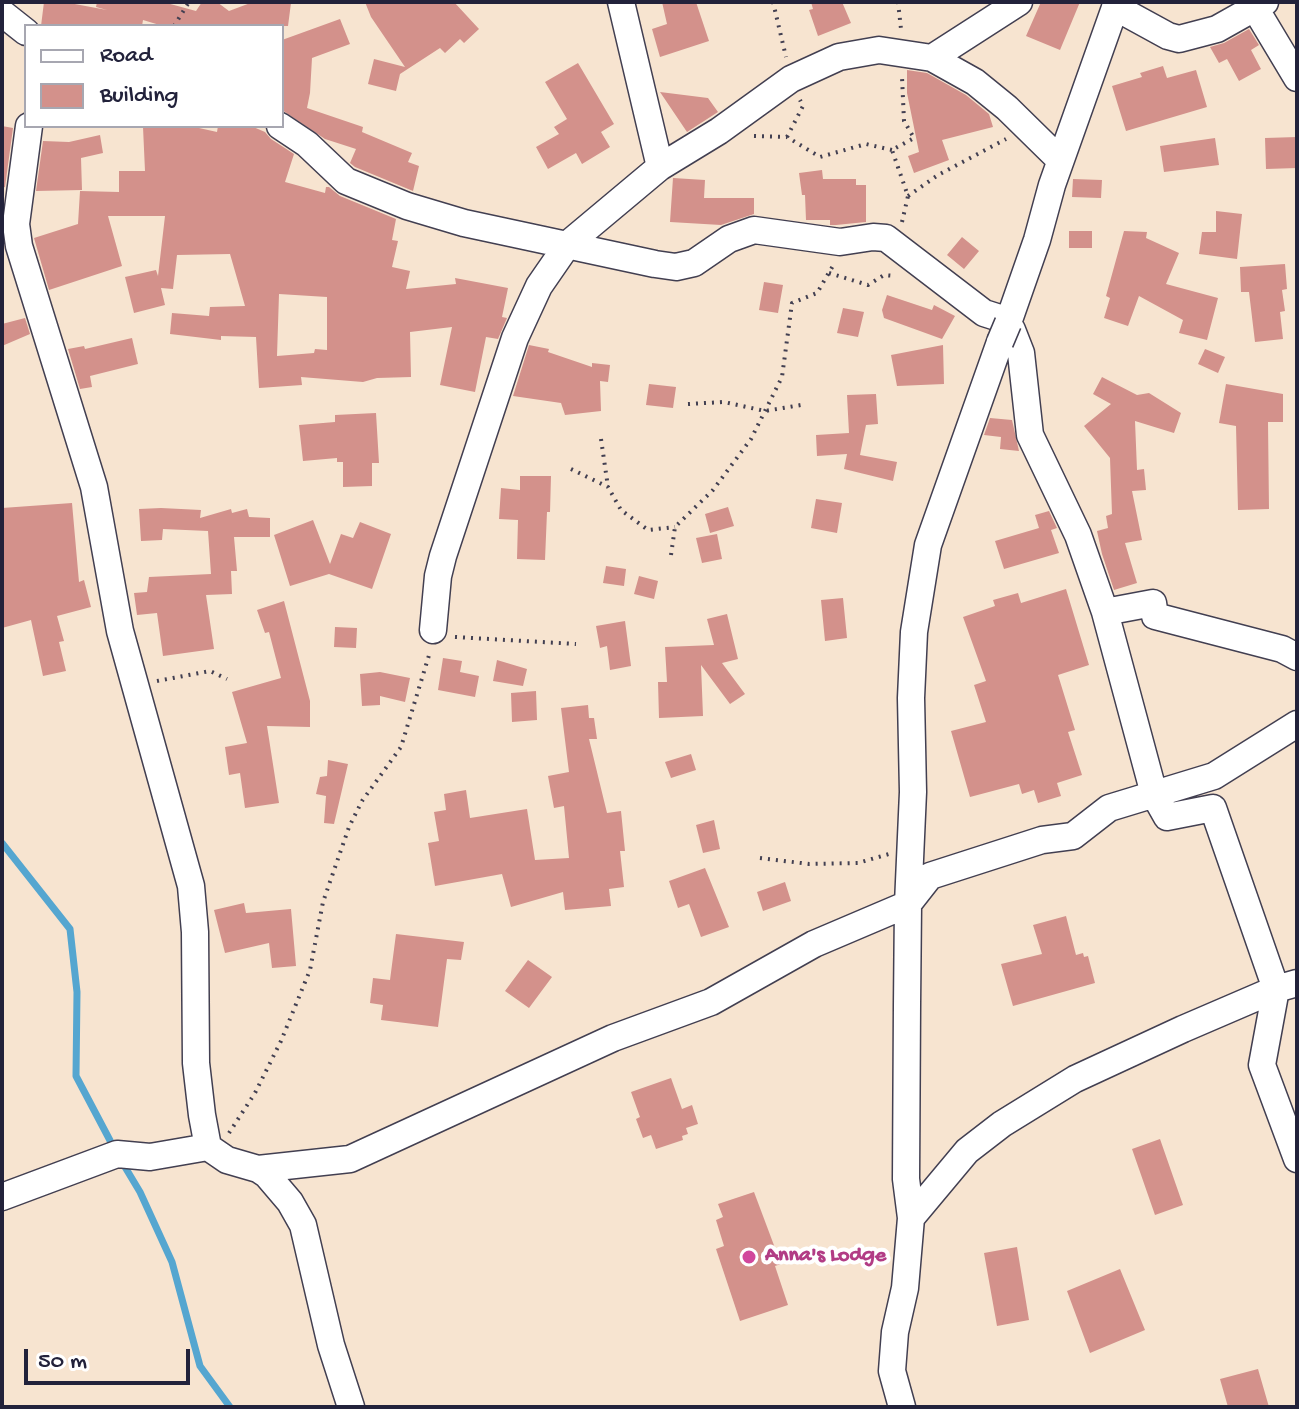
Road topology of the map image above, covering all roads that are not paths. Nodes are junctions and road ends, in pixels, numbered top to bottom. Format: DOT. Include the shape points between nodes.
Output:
graph roads {
  1 [pos="621,2"];
  2 [pos="1019,2"];
  3 [pos="1116,4"];
  4 [pos="1260,5"];
  5 [pos="932,58"];
  6 [pos="1297,78"];
  7 [pos="29,128"];
  8 [pos="283,128"];
  9 [pos="1060,160"];
  10 [pos="660,167"];
  11 [pos="568,244"];
  12 [pos="1006,329"];
  13 [pos="1105,612"];
  14 [pos="433,630"];
  15 [pos="1297,657"];
  16 [pos="1297,724"];
  17 [pos="1154,794"];
  18 [pos="908,904"];
  19 [pos="1287,986"];
  20 [pos="212,1150"];
  21 [pos="1297,1159"];
  22 [pos="258,1169"];
  23 [pos="2,1197"];
  24 [pos="911,1218"];
  25 [pos="351,1407"];
  26 [pos="902,1407"];
  1 -- 10 [label="street"];
  2 -- 5 [label="street"];
  3 -- 4 [label="street" via="1179,39 1217,29"];
  3 -- 9 [label="street"];
  4 -- 6 [label="street"];
  5 -- 9 [label="street" via="975,82"];
  5 -- 10 [label="street" via="879,50 839,57 791,79"];
  7 -- 20 [label="street" via="16,224 19,246 94,487 120,631 191,886 196,1063"];
  8 -- 11 [label="street" via="346,181 407,206"];
  9 -- 12 [label="street"];
  10 -- 11 [label="street"];
  11 -- 12 [label="street" via="676,267 694,263 729,239 754,230 840,242 886,238"];
  11 -- 14 [label="street" via="539,286 506,365 443,556"];
  12 -- 13 [label="street" via="1004,321 1021,353 1030,435 1078,535"];
  12 -- 18 [label="street" via="928,545 914,632"];
  13 -- 15 [label="street" via="1153,603 1155,616"];
  13 -- 17 [label="street"];
  16 -- 17 [label="street" via="1214,776"];
  17 -- 18 [label="street" via="1109,808 1073,836 1042,840 930,876"];
  17 -- 19 [label="street" via="1167,817 1213,808"];
  18 -- 22 [label="street" via="814,944 711,1002 613,1038 350,1159"];
  18 -- 24 [label="street" via="906,1179"];
  19 -- 21 [label="street" via="1262,1065"];
  19 -- 24 [label="street" via="1075,1079 1002,1124 967,1151"];
  20 -- 22 [label="street"];
  20 -- 23 [label="street" via="150,1157 117,1154"];
  22 -- 25 [label="street" via="290,1202 303,1225"];
  24 -- 26 [label="street" via="892,1371"];
}
